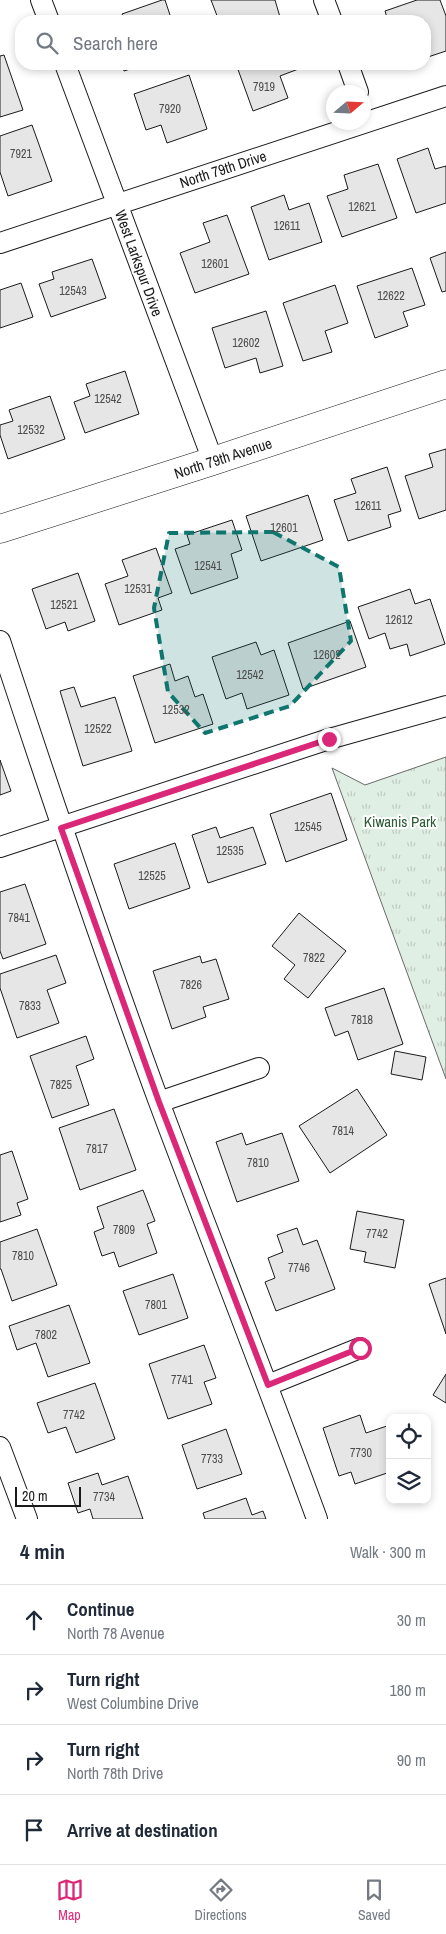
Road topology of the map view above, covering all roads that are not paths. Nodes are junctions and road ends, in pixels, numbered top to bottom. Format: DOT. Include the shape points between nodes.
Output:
graph roads {
  1 [pos="41,0"];
  2 [pos="324,0"];
  3 [pos="47,15"];
  4 [pos="330,15"];
  5 [pos="66,70"];
  6 [pos="350,70"];
  7 [pos="356,85"];
  8 [pos="446,96"];
  9 [pos="371,113"];
  10 [pos="326,128"];
  11 [pos="117,204"];
  12 [pos="0,243"];
  13 [pos="446,384"];
  14 [pos="213,461"];
  15 [pos="0,529"];
  16 [pos="0,641"];
  17 [pos="446,706"];
  18 [pos="61,828"];
  19 [pos="0,847"];
  20 [pos="259,1068"];
  21 [pos="159,1102"];
  22 [pos="360,1348"];
  23 [pos="268,1385"];
  24 [pos="0,1447"];
  25 [pos="27,1519"];
  26 [pos="317,1519"];
  1 -- 3 [label="street"];
  2 -- 4 [label="street"];
  5 -- 11 [label="street, West Larkspur Drive"];
  6 -- 7 [label="street"];
  8 -- 9 [label="street, North 79th Drive"];
  10 -- 11 [label="street, North 79th Drive"];
  11 -- 12 [label="street, North 79th Drive"];
  11 -- 14 [label="street, West Larkspur Drive"];
  13 -- 14 [label="street, North 79th Avenue"];
  14 -- 15 [label="street, North 79th Avenue"];
  16 -- 18 [label="street"];
  17 -- 18 [label="street" via="329,739"];
  18 -- 19 [label="street"];
  18 -- 21 [label="street"];
  20 -- 21 [label="street"];
  21 -- 23 [label="street"];
  22 -- 23 [label="street"];
  23 -- 26 [label="street"];
  24 -- 25 [label="street"];
}
